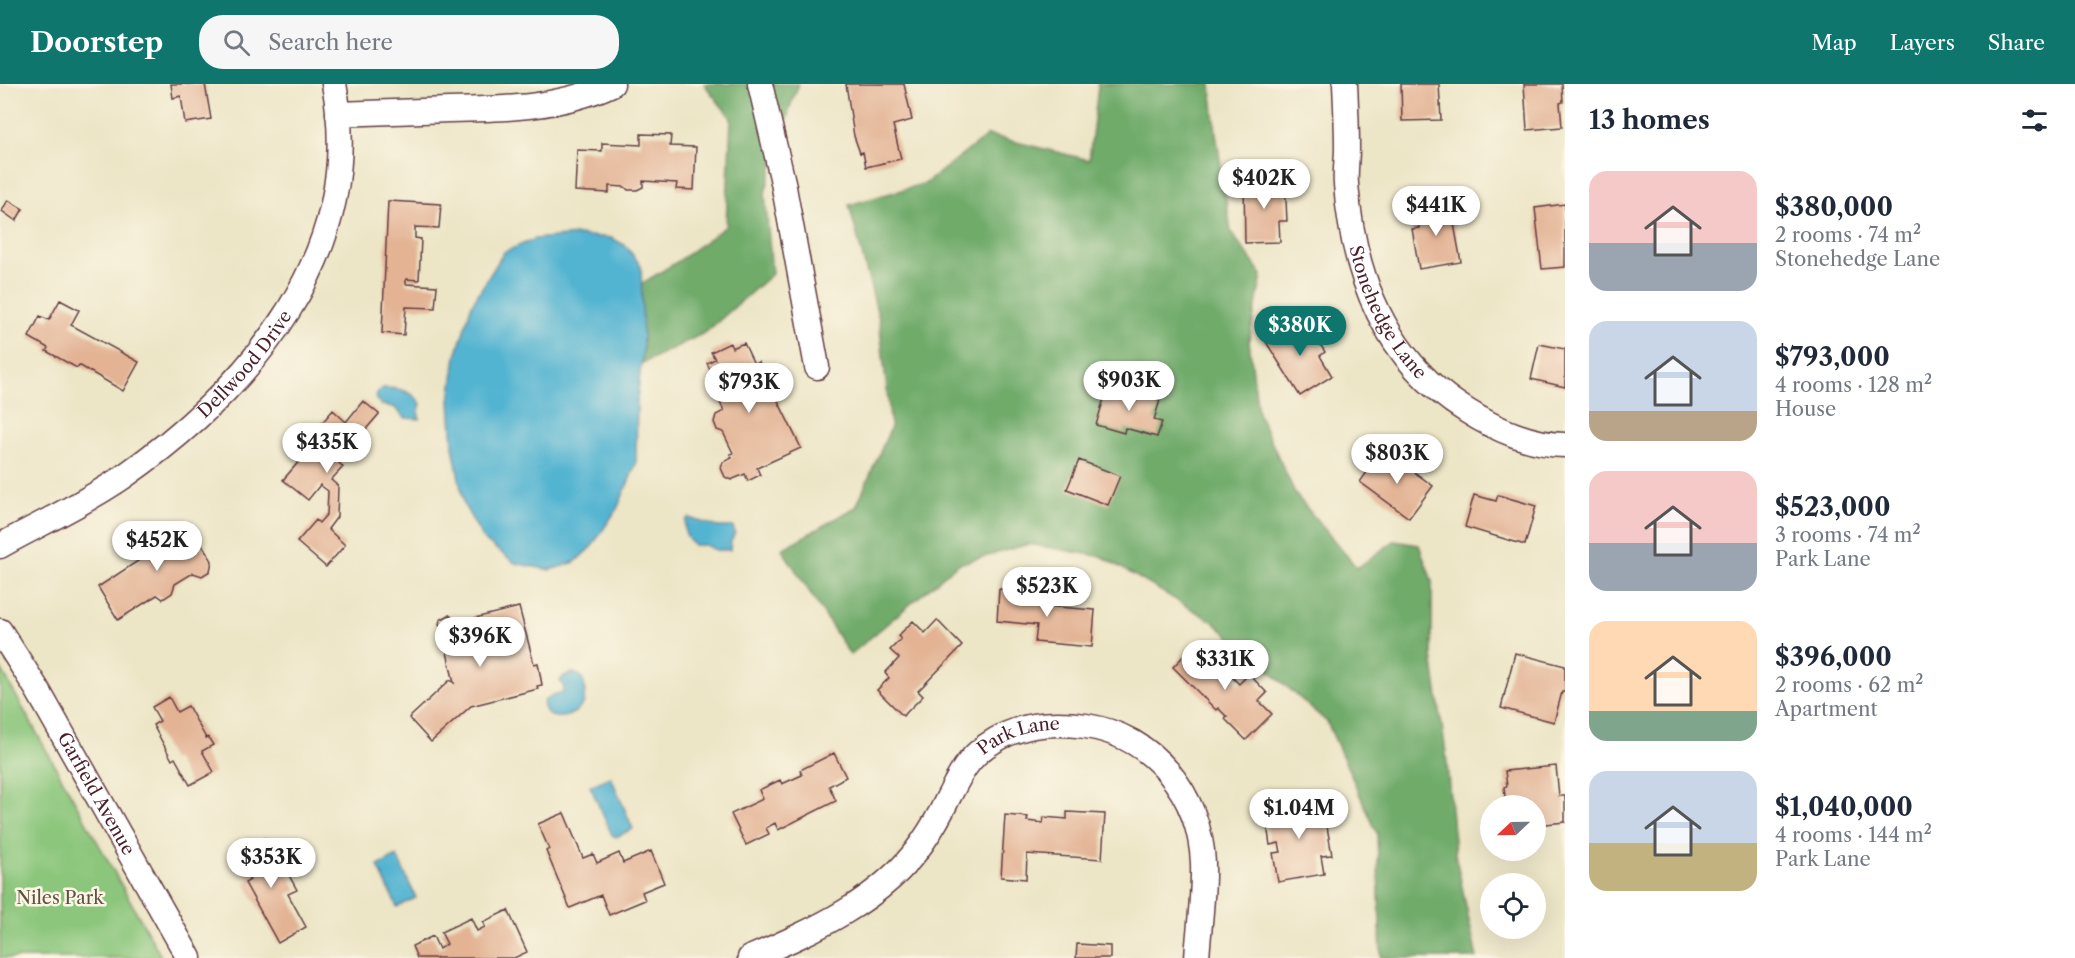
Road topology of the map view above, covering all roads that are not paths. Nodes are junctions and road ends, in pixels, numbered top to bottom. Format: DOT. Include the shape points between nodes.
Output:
graph roads {
  1 [pos="334,84"];
  2 [pos="612,84"];
  3 [pos="760,84"];
  4 [pos="1346,84"];
  5 [pos="338,114"];
  6 [pos="818,367"];
  7 [pos="1565,445"];
  8 [pos="0,546"];
  9 [pos="0,631"];
  10 [pos="189,958"];
  11 [pos="750,958"];
  12 [pos="1197,958"];
  1 -- 5 [label="street, Dellwood Drive"];
  2 -- 5 [label="street" via="548,104 499,110"];
  3 -- 6 [label="street"];
  4 -- 7 [label="street, Stonehedge Lane" via="1346,182 1352,231 1359,264 1385,326 1403,354 1450,401 1525,438"];
  5 -- 8 [label="street, Dellwood Drive" via="337,180 323,240 287,315 257,355 224,393 175,438 121,478"];
  9 -- 10 [label="street, Garfield Avenue" via="37,689"];
  11 -- 12 [label="street, Park Lane" via="804,935 848,910 895,875 922,844 962,771 985,747 1022,728 1047,723 1096,728 1128,739 1168,769 1186,797 1198,828 1203,861"];
}
